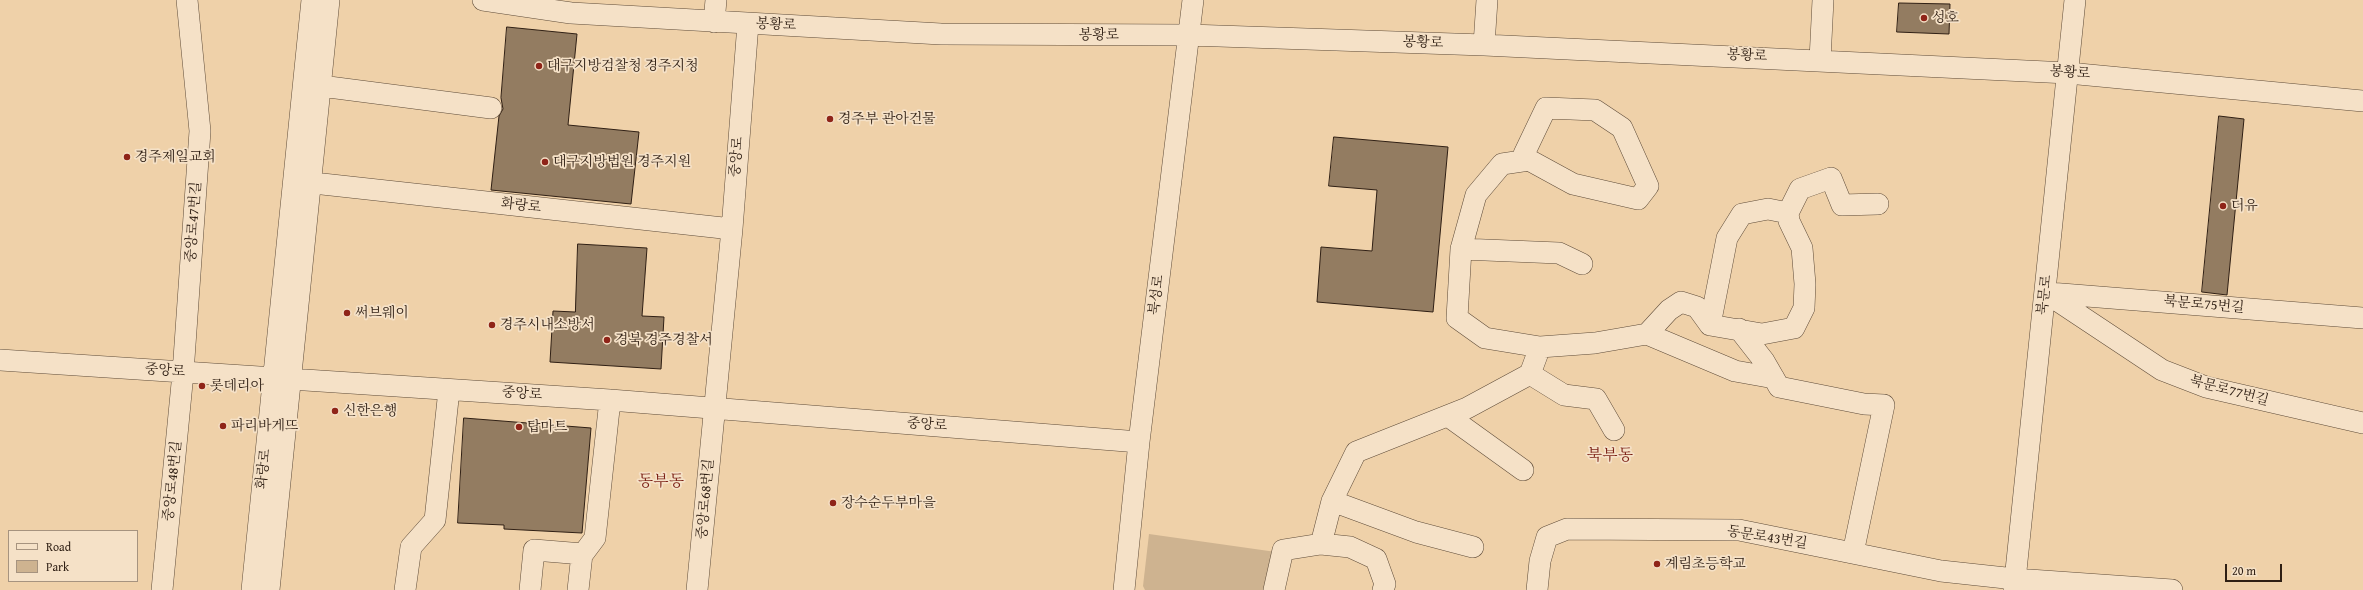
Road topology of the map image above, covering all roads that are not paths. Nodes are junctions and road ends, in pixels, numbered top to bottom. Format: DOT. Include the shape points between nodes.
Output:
graph roads {
  1 [pos="187,0"];
  2 [pos="312,0"];
  3 [pos="329,0"];
  4 [pos="483,0"];
  5 [pos="716,0"];
  6 [pos="1193,0"];
  7 [pos="1487,0"];
  8 [pos="1823,0"];
  9 [pos="2075,0"];
  10 [pos="547,4"];
  11 [pos="714,22"];
  12 [pos="748,24"];
  13 [pos="1189,35"];
  14 [pos="1484,45"];
  15 [pos="1820,60"];
  16 [pos="2068,72"];
  17 [pos="321,86"];
  18 [pos="2363,102"];
  19 [pos="491,108"];
  20 [pos="1529,160"];
  21 [pos="301,182"];
  22 [pos="1878,204"];
  23 [pos="1788,213"];
  24 [pos="732,229"];
  25 [pos="1461,249"];
  26 [pos="1582,264"];
  27 [pos="2046,293"];
  28 [pos="2363,318"];
  29 [pos="1710,325"];
  30 [pos="1739,328"];
  31 [pos="1647,334"];
  32 [pos="1540,348"];
  33 [pos="0,360"];
  34 [pos="184,373"];
  35 [pos="1530,374"];
  36 [pos="281,378"];
  37 [pos="1774,378"];
  38 [pos="449,390"];
  39 [pos="610,400"];
  40 [pos="714,408"];
  41 [pos="1448,416"];
  42 [pos="2363,424"];
  43 [pos="1614,430"];
  44 [pos="1139,442"];
  45 [pos="1523,470"];
  46 [pos="1332,501"];
  47 [pos="1321,544"];
  48 [pos="1473,547"];
  49 [pos="1853,553"];
  50 [pos="582,554"];
  51 [pos="2015,585"];
  52 [pos="162,590"];
  53 [pos="252,590"];
  54 [pos="269,590"];
  55 [pos="405,590"];
  56 [pos="530,590"];
  57 [pos="578,590"];
  58 [pos="697,590"];
  59 [pos="1124,590"];
  60 [pos="1274,590"];
  61 [pos="1383,590"];
  62 [pos="1537,590"];
  63 [pos="2172,590"];
  1 -- 34 [label="street, 중앙로47번길" via="200,131"];
  2 -- 21 [label="street, 화랑로"];
  3 -- 17 [label="street, 화랑로"];
  4 -- 10 [label="street, 봉황로"];
  5 -- 11 [label="street"];
  6 -- 13 [label="street, 북성로"];
  7 -- 14 [label="street"];
  8 -- 15 [label="street"];
  9 -- 16 [label="street, 북문로"];
  10 -- 11 [label="street, 봉황로"];
  11 -- 12 [label="street, 봉황로"];
  12 -- 13 [label="street, 봉황로" via="942,34"];
  12 -- 24 [label="street, 중앙로"];
  13 -- 14 [label="street, 봉황로"];
  13 -- 44 [label="street, 북성로"];
  14 -- 15 [label="street, 봉황로"];
  15 -- 16 [label="street, 봉황로"];
  16 -- 18 [label="street, 봉황로"];
  16 -- 27 [label="street, 북문로"];
  17 -- 19 [label="street"];
  17 -- 21 [label="street, 화랑로"];
  20 -- 20 [label="street" via="1573,184 1638,199 1648,186 1622,128 1595,110 1546,108 1524,154"];
  20 -- 25 [label="street" via="1502,164 1476,195"];
  21 -- 24 [label="street, 화랑로"];
  21 -- 36 [label="street, 화랑로"];
  22 -- 23 [label="street" via="1842,205 1831,178 1800,189"];
  23 -- 29 [label="street" via="1768,209 1742,214 1727,238"];
  23 -- 30 [label="street" via="1789,221 1802,248 1804,308 1794,328 1762,334"];
  24 -- 40 [label="street, 중앙로"];
  25 -- 26 [label="street" via="1559,253"];
  25 -- 32 [label="street" via="1457,318 1485,338"];
  27 -- 28 [label="street, 북문로75번길"];
  27 -- 42 [label="street, 북문로77번길" via="2162,370 2206,387"];
  27 -- 51 [label="street, 북문로"];
  29 -- 30 [label="street"];
  29 -- 31 [label="street" via="1697,307 1681,302 1669,310"];
  30 -- 37 [label="street"];
  31 -- 32 [label="street" via="1595,343"];
  31 -- 37 [label="street" via="1736,371"];
  32 -- 35 [label="street"];
  33 -- 34 [label="street, 중앙로"];
  34 -- 36 [label="street, 중앙로"];
  34 -- 52 [label="street, 중앙로48번길"];
  35 -- 41 [label="street"];
  35 -- 43 [label="street" via="1564,395 1596,399"];
  36 -- 38 [label="street, 중앙로"];
  36 -- 53 [label="street, 화랑로"];
  36 -- 54 [label="street, 화랑로"];
  37 -- 49 [label="street" via="1779,386 1864,404 1884,405"];
  38 -- 39 [label="street, 중앙로"];
  38 -- 55 [label="street" via="435,520 411,547"];
  39 -- 40 [label="street, 중앙로"];
  39 -- 50 [label="street" via="595,538"];
  40 -- 44 [label="street, 중앙로"];
  40 -- 58 [label="street, 중앙로68번길"];
  41 -- 45 [label="street"];
  41 -- 46 [label="street" via="1356,452"];
  44 -- 59 [label="street, 북성로"];
  46 -- 47 [label="street"];
  46 -- 48 [label="street" via="1416,532"];
  47 -- 60 [label="street" via="1283,550"];
  47 -- 61 [label="street" via="1350,548 1376,559 1384,584"];
  49 -- 51 [label="street, 동문로43번길"];
  49 -- 62 [label="street, 동문로43번길" via="1739,530 1567,530 1546,537"];
  50 -- 56 [label="street" via="534,550"];
  50 -- 57 [label="street"];
  51 -- 63 [label="street, 동문로43번길"];
}
